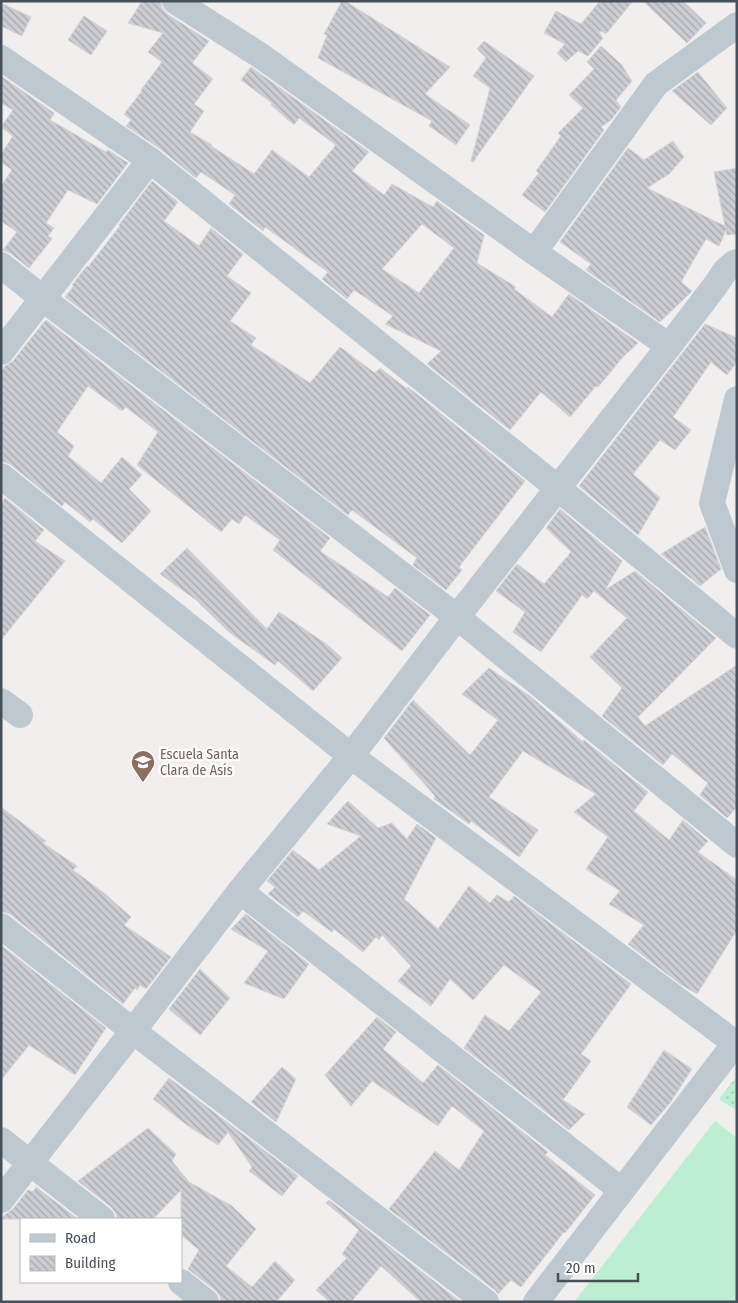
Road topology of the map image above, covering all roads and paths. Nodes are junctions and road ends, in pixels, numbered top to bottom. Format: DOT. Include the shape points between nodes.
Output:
graph roads {
  1 [pos="175,1"];
  2 [pos="737,25"];
  3 [pos="1,58"];
  4 [pos="150,160"];
  5 [pos="534,252"];
  6 [pos="737,262"];
  7 [pos="1,265"];
  8 [pos="42,298"];
  9 [pos="669,346"];
  10 [pos="1,352"];
  11 [pos="737,399"];
  12 [pos="1,476"];
  13 [pos="559,489"];
  14 [pos="737,493"];
  15 [pos="712,503"];
  16 [pos="737,570"];
  17 [pos="457,617"];
  18 [pos="737,636"];
  19 [pos="351,756"];
  20 [pos="737,846"];
  21 [pos="240,891"];
  22 [pos="1,926"];
  23 [pos="133,1031"];
  24 [pos="736,1042"];
  25 [pos="1,1140"];
  26 [pos="30,1162"];
  27 [pos="621,1190"];
  28 [pos="1,1200"];
  29 [pos="101,1218"];
  30 [pos="182,1283"];
  31 [pos="206,1302"];
  32 [pos="486,1302"];
  33 [pos="536,1302"];
  1 -- 5 [label="street" via="261,56"];
  2 -- 5 [label="street" via="656,84"];
  3 -- 4 [label="street"];
  4 -- 8 [label="street"];
  4 -- 13 [label="street"];
  5 -- 9 [label="street"];
  6 -- 9 [label="street" via="725,271"];
  7 -- 8 [label="street"];
  8 -- 10 [label="street"];
  8 -- 17 [label="street"];
  9 -- 13 [label="street"];
  11 -- 15 [label="street"];
  12 -- 19 [label="street"];
  13 -- 17 [label="street"];
  13 -- 18 [label="street"];
  14 -- 15 [label="street"];
  15 -- 16 [label="street"];
  17 -- 19 [label="street"];
  17 -- 20 [label="street"];
  19 -- 21 [label="street"];
  19 -- 24 [label="street"];
  21 -- 23 [label="street"];
  21 -- 27 [label="street"];
  22 -- 23 [label="street"];
  23 -- 26 [label="street"];
  23 -- 32 [label="street"];
  24 -- 27 [label="street"];
  25 -- 26 [label="street"];
  26 -- 28 [label="street"];
  26 -- 29 [label="street"];
  27 -- 33 [label="street"];
  30 -- 31 [label="street"];
}
